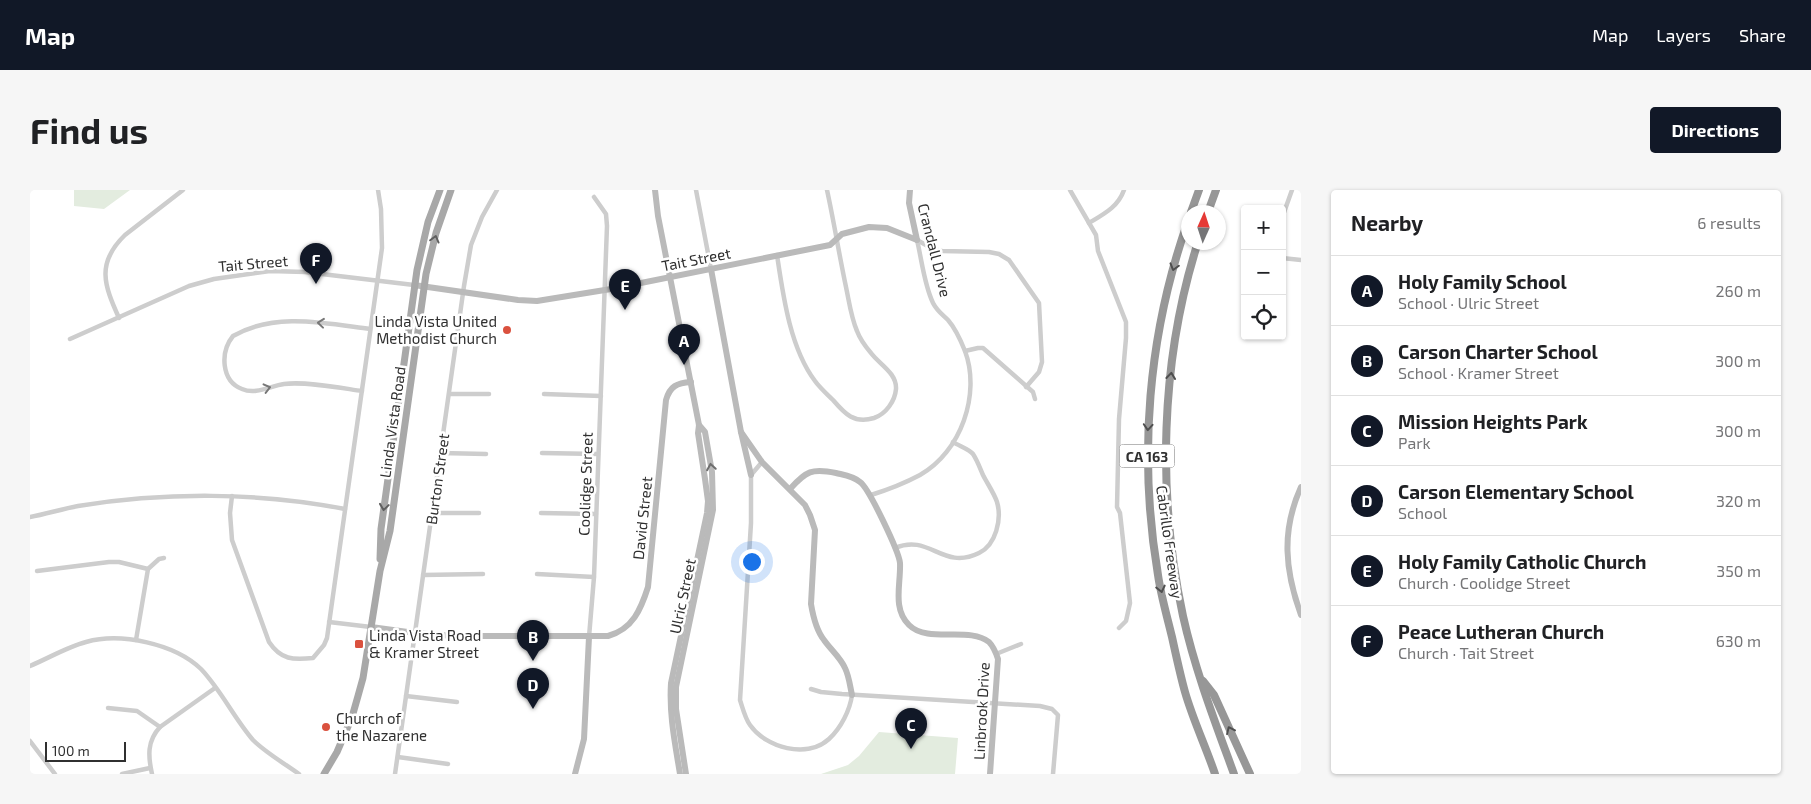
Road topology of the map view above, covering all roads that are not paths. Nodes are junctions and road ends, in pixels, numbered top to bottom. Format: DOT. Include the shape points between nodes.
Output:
graph roads {
  1 [pos="184,190"];
  2 [pos="378,190"];
  3 [pos="440,190"];
  4 [pos="451,190"];
  5 [pos="497,190"];
  6 [pos="655,190"];
  7 [pos="696,190"];
  8 [pos="827,190"];
  9 [pos="910,190"];
  10 [pos="1070,190"];
  11 [pos="1124,190"];
  12 [pos="1199,190"];
  13 [pos="1216,190"];
  14 [pos="1292,190"];
  15 [pos="594,197"];
  16 [pos="1194,205"];
  17 [pos="1211,205"];
  18 [pos="1286,207"];
  19 [pos="1090,223"];
  20 [pos="836,240"];
  21 [pos="917,240"];
  22 [pos="1181,244"];
  23 [pos="1196,250"];
  24 [pos="777,255"];
  25 [pos="1286,258"];
  26 [pos="1301,260"];
  27 [pos="711,269"];
  28 [pos="670,277"];
  29 [pos="376,280"];
  30 [pos="414,285"];
  31 [pos="424,286"];
  32 [pos="604,290"];
  33 [pos="463,292"];
  34 [pos="119,318"];
  35 [pos="370,329"];
  36 [pos="70,339"];
  37 [pos="965,351"];
  38 [pos="691,382"];
  39 [pos="1026,387"];
  40 [pos="362,391"];
  41 [pos="450,394"];
  42 [pos="490,394"];
  43 [pos="544,394"];
  44 [pos="601,396"];
  45 [pos="1035,399"];
  46 [pos="699,425"];
  47 [pos="741,432"];
  48 [pos="953,442"];
  49 [pos="441,453"];
  50 [pos="542,453"];
  51 [pos="486,454"];
  52 [pos="598,454"];
  53 [pos="762,462"];
  54 [pos="751,475"];
  55 [pos="1301,488"];
  56 [pos="790,490"];
  57 [pos="871,495"];
  58 [pos="232,496"];
  59 [pos="345,508"];
  60 [pos="432,513"];
  61 [pos="479,513"];
  62 [pos="541,513"];
  63 [pos="596,514"];
  64 [pos="30,517"];
  65 [pos="895,548"];
  66 [pos="164,558"];
  67 [pos="148,569"];
  68 [pos="37,571"];
  69 [pos="380,571"];
  70 [pos="483,574"];
  71 [pos="537,574"];
  72 [pos="423,575"];
  73 [pos="594,577"];
  74 [pos="1301,615"];
  75 [pos="329,622"];
  76 [pos="371,627"];
  77 [pos="1119,628"];
  78 [pos="415,633"];
  79 [pos="589,637"];
  80 [pos="136,640"];
  81 [pos="1021,644"];
  82 [pos="996,654"];
  83 [pos="30,666"];
  84 [pos="1200,677"];
  85 [pos="215,688"];
  86 [pos="811,689"];
  87 [pos="852,695"];
  88 [pos="406,696"];
  89 [pos="457,702"];
  90 [pos="994,703"];
  91 [pos="108,708"];
  92 [pos="160,727"];
  93 [pos="30,741"];
  94 [pos="398,757"];
  95 [pos="448,764"];
  96 [pos="151,771"];
  97 [pos="55,774"];
  98 [pos="122,774"];
  99 [pos="299,774"];
  100 [pos="324,774"];
  101 [pos="395,774"];
  102 [pos="575,774"];
  103 [pos="680,774"];
  104 [pos="686,774"];
  105 [pos="990,774"];
  106 [pos="1054,774"];
  107 [pos="1215,774"];
  108 [pos="1234,774"];
  109 [pos="1250,774"];
  1 -- 34 [label="street" via="125,235 108,258 105,282"];
  2 -- 29 [label="street" via="382,248"];
  3 -- 30 [label="main road, Linda Vista Road" via="424,238"];
  31 -- 4 [label="main road, Linda Vista Road, one-way" via="436,233"];
  5 -- 33 [label="street, Burton Street" via="471,245"];
  6 -- 28 [label="street, Ulric Street"];
  7 -- 27 [label="street"];
  8 -- 20 [label="street"];
  9 -- 21 [label="street, Crandall Drive" via="909,203"];
  10 -- 19 [label="street"];
  11 -- 19 [label="street" via="1112,208"];
  12 -- 16 [label="highway"];
  13 -- 17 [label="highway"];
  14 -- 18 [label="street"];
  15 -- 32 [label="street, Coolidge Street" via="606,214"];
  19 -- 77 [label="street" via="1126,322 1117,507 1130,603 1126,621"];
  20 -- 21 [label="street, Tait Street" via="842,234 869,227 888,228"];
  20 -- 24 [label="street, Tait Street" via="830,245"];
  20 -- 24 [label="street" via="857,330 863,343 895,381 894,398 886,411 867,420 845,414 814,380 791,329"];
  21 -- 37 [label="street, Crandall Drive" via="929,293"];
  21 -- 39 [label="street, Tait Street" via="942,252 989,252 1010,260 1039,303 1042,362 1039,372"];
  22 -- 107 [label="highway, Cabrillo Freeway / CA 163, one-way" via="1158,334 1148,429 1150,517 1158,576 1185,693"];
  84 -- 23 [label="highway, Cabrillo Freeway / CA 163, one-way" via="1176,576 1167,459 1170,389 1177,332"];
  24 -- 27 [label="street, Tait Street"];
  25 -- 26 [label="street"];
  27 -- 28 [label="street, Tait Street"];
  27 -- 47 [label="street"];
  28 -- 32 [label="street, Tait Street"];
  28 -- 38 [label="street, Ulric Street"];
  29 -- 30 [label="street, Tait Street"];
  29 -- 34 [label="street, Tait Street" via="270,271 214,279 189,286"];
  29 -- 35 [label="street"];
  30 -- 31 [label="street, Tait Street"];
  30 -- 69 [label="main road, Linda Vista Road, one-way" via="381,529"];
  31 -- 33 [label="street, Tait Street"];
  31 -- 69 [label="main road, Linda Vista Road" via="390,531"];
  32 -- 33 [label="street, Tait Street" via="537,301"];
  32 -- 44 [label="street, Coolidge Street"];
  33 -- 41 [label="street, Burton Street"];
  34 -- 36 [label="street, Tait Street"];
  35 -- 40 [label="street"];
  35 -- 40 [label="street, one-way" via="300,321 265,324 240,332 229,341 224,354 226,373 232,383 242,389 254,391 299,384"];
  37 -- 39 [label="street" via="983,348"];
  37 -- 48 [label="street, Crandall Drive" via="969,364 969,398 967,412"];
  38 -- 46 [label="street, Ulric Street"];
  38 -- 79 [label="street, David Street" via="676,384 669,390 666,400 648,587 642,605 632,621 618,633"];
  39 -- 45 [label="street" via="1033,392"];
  40 -- 59 [label="street"];
  41 -- 42 [label="street"];
  41 -- 49 [label="street, Burton Street"];
  43 -- 44 [label="street"];
  44 -- 52 [label="street, Coolidge Street"];
  46 -- 103 [label="street, Ulric Street" via="707,513 676,654 670,703"];
  104 -- 46 [label="street, Ulric Street, one-way" via="676,709 676,687 713,510 712,472 705,432"];
  47 -- 53 [label="street"];
  47 -- 54 [label="street"];
  48 -- 57 [label="street, Crandall Drive" via="940,459 921,474"];
  48 -- 65 [label="street" via="972,453 997,503 999,521 994,537 981,552 969,557 947,557 911,543"];
  49 -- 51 [label="street"];
  49 -- 60 [label="street, Burton Street"];
  50 -- 52 [label="street"];
  52 -- 63 [label="street, Coolidge Street"];
  53 -- 54 [label="street"];
  53 -- 56 [label="street"];
  54 -- 87 [label="street" via="740,700 747,720 761,737 775,744 796,749 809,748 828,740 841,725"];
  55 -- 74 [label="street" via="1286,536 1291,579"];
  56 -- 57 [label="street, Linbrook Drive" via="809,472 819,470 851,476"];
  56 -- 87 [label="street" via="805,505 815,530 811,604 816,625 846,669"];
  57 -- 65 [label="street, Linbrook Drive"];
  58 -- 59 [label="street"];
  58 -- 64 [label="street" via="118,501 76,506"];
  58 -- 75 [label="street" via="232,540 273,648 284,657 296,660 313,658 324,645"];
  59 -- 75 [label="street"];
  60 -- 61 [label="street"];
  60 -- 72 [label="street, Burton Street"];
  62 -- 63 [label="street"];
  63 -- 73 [label="street, Coolidge Street"];
  65 -- 82 [label="street, Linbrook Drive" via="900,563 898,606 910,627 922,632 981,638 991,644"];
  66 -- 67 [label="street" via="158,559"];
  67 -- 68 [label="street" via="110,562"];
  67 -- 80 [label="street"];
  69 -- 76 [label="main road, Linda Vista Road"];
  70 -- 72 [label="street"];
  71 -- 73 [label="street"];
  72 -- 78 [label="street, Burton Street"];
  73 -- 79 [label="street, Coolidge Street"];
  75 -- 76 [label="street"];
  76 -- 78 [label="street"];
  76 -- 100 [label="main road, Linda Vista Road" via="363,678 352,717"];
  78 -- 79 [label="street"];
  78 -- 88 [label="street, Burton Street"];
  79 -- 102 [label="street, Coolidge Street" via="585,728"];
  80 -- 83 [label="street" via="111,638 87,642"];
  80 -- 85 [label="street" via="160,646 189,660"];
  81 -- 82 [label="street"];
  82 -- 90 [label="street, Linbrook Drive"];
  84 -- 108 [label="highway, Cabrillo Freeway / CA 163"];
  109 -- 84 [label="highway, one-way" via="1214,695"];
  85 -- 92 [label="street"];
  85 -- 99 [label="street" via="254,740"];
  86 -- 87 [label="street"];
  87 -- 90 [label="street"];
  88 -- 89 [label="street"];
  88 -- 94 [label="street, Burton Street"];
  90 -- 105 [label="street, Linbrook Drive"];
  90 -- 106 [label="street" via="1040,706 1052,709 1058,715"];
  91 -- 92 [label="street" via="137,711"];
  92 -- 96 [label="street" via="149,749"];
  93 -- 97 [label="street"];
  94 -- 95 [label="street"];
  94 -- 101 [label="street, Burton Street"];
  96 -- 98 [label="street"];
}
